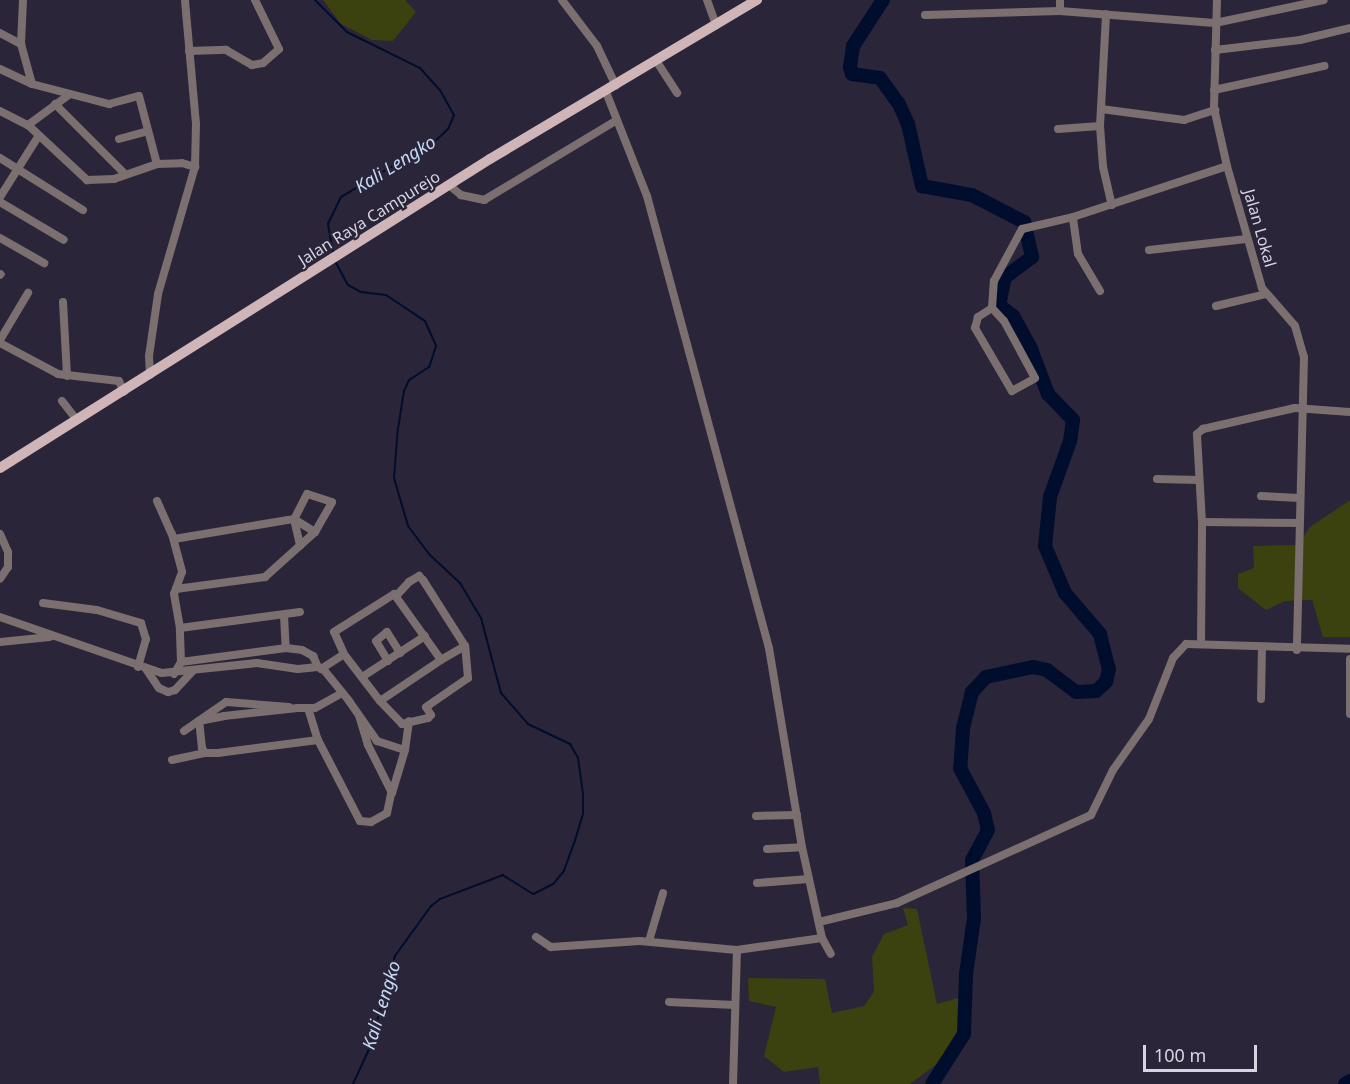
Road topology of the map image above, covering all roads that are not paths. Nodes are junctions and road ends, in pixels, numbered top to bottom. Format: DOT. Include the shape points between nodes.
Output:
graph roads {
  1 [pos="185,0"];
  2 [pos="255,0"];
  3 [pos="562,0"];
  4 [pos="707,0"];
  5 [pos="757,0"];
  6 [pos="1060,0"];
  7 [pos="1216,0"];
  8 [pos="1324,0"];
  9 [pos="21,1"];
  10 [pos="1060,11"];
  11 [pos="1106,14"];
  12 [pos="925,15"];
  13 [pos="1215,23"];
  14 [pos="716,25"];
  15 [pos="1350,28"];
  16 [pos="0,33"];
  17 [pos="21,44"];
  18 [pos="1215,50"];
  19 [pos="189,51"];
  20 [pos="657,62"];
  21 [pos="1324,66"];
  22 [pos="0,69"];
  23 [pos="32,84"];
  24 [pos="616,86"];
  25 [pos="1214,90"];
  26 [pos="606,92"];
  27 [pos="677,93"];
  28 [pos="70,94"];
  29 [pos="55,104"];
  30 [pos="1101,109"];
  31 [pos="1215,110"];
  32 [pos="0,111"];
  33 [pos="617,120"];
  34 [pos="28,125"];
  35 [pos="1100,126"];
  36 [pos="1058,129"];
  37 [pos="148,131"];
  38 [pos="38,138"];
  39 [pos="119,139"];
  40 [pos="0,158"];
  41 [pos="157,164"];
  42 [pos="1227,166"];
  43 [pos="195,167"];
  44 [pos="16,170"];
  45 [pos="125,174"];
  46 [pos="449,185"];
  47 [pos="0,196"];
  48 [pos="0,202"];
  49 [pos="1112,205"];
  50 [pos="83,210"];
  51 [pos="1073,217"];
  52 [pos="0,238"];
  53 [pos="1246,239"];
  54 [pos="64,240"];
  55 [pos="1149,250"];
  56 [pos="44,263"];
  57 [pos="1100,291"];
  58 [pos="28,293"];
  59 [pos="1266,294"];
  60 [pos="63,302"];
  61 [pos="1216,306"];
  62 [pos="992,308"];
  63 [pos="0,342"];
  64 [pos="150,375"];
  65 [pos="67,376"];
  66 [pos="124,392"];
  67 [pos="62,401"];
  68 [pos="1306,406"];
  69 [pos="1350,412"];
  70 [pos="77,420"];
  71 [pos="0,468"];
  72 [pos="1157,479"];
  73 [pos="1199,480"];
  74 [pos="1261,496"];
  75 [pos="1299,498"];
  76 [pos="157,501"];
  77 [pos="294,519"];
  78 [pos="1202,522"];
  79 [pos="1299,523"];
  80 [pos="315,532"];
  81 [pos="0,534"];
  82 [pos="174,539"];
  83 [pos="300,545"];
  84 [pos="0,579"];
  85 [pos="176,590"];
  86 [pos="397,595"];
  87 [pos="43,603"];
  88 [pos="300,612"];
  89 [pos="284,615"];
  90 [pos="0,617"];
  91 [pos="180,628"];
  92 [pos="53,636"];
  93 [pos="426,636"];
  94 [pos="0,642"];
  95 [pos="1201,644"];
  96 [pos="465,646"];
  97 [pos="1262,647"];
  98 [pos="286,648"];
  99 [pos="1297,650"];
  100 [pos="1350,650"];
  101 [pos="400,652"];
  102 [pos="344,654"];
  103 [pos="1350,659"];
  104 [pos="441,660"];
  105 [pos="224,661"];
  106 [pos="388,661"];
  107 [pos="181,662"];
  108 [pos="142,668"];
  109 [pos="320,668"];
  110 [pos="194,670"];
  111 [pos="174,674"];
  112 [pos="362,677"];
  113 [pos="342,693"];
  114 [pos="1261,699"];
  115 [pos="380,701"];
  116 [pos="308,708"];
  117 [pos="295,709"];
  118 [pos="1350,714"];
  119 [pos="359,716"];
  120 [pos="411,720"];
  121 [pos="199,721"];
  122 [pos="184,731"];
  123 [pos="318,740"];
  124 [pos="377,741"];
  125 [pos="405,750"];
  126 [pos="205,753"];
  127 [pos="373,755"];
  128 [pos="172,760"];
  129 [pos="391,794"];
  130 [pos="797,815"];
  131 [pos="756,816"];
  132 [pos="802,847"];
  133 [pos="767,849"];
  134 [pos="809,879"];
  135 [pos="757,883"];
  136 [pos="663,893"];
  137 [pos="819,922"];
  138 [pos="536,937"];
  139 [pos="822,938"];
  140 [pos="649,941"];
  141 [pos="737,950"];
  142 [pos="831,954"];
  143 [pos="669,1002"];
  144 [pos="735,1005"];
  145 [pos="733,1084"];
  1 -- 19 [label="street"];
  2 -- 19 [label="street" via="279,49 263,63 252,65 226,50"];
  3 -- 24 [label="street" via="597,46"];
  4 -- 14 [label="street"];
  5 -- 14 [label="main road, Jalan Raya Campurejo"];
  6 -- 10 [label="street"];
  7 -- 13 [label="street, Jalan Lokal"];
  8 -- 13 [label="street"];
  9 -- 17 [label="street"];
  10 -- 11 [label="street"];
  10 -- 12 [label="street"];
  11 -- 13 [label="street"];
  11 -- 30 [label="street"];
  13 -- 18 [label="street, Jalan Lokal"];
  14 -- 20 [label="main road, Jalan Raya Campurejo"];
  15 -- 18 [label="street" via="1300,40"];
  16 -- 17 [label="street"];
  17 -- 23 [label="street"];
  18 -- 25 [label="street, Jalan Lokal"];
  19 -- 43 [label="street"];
  20 -- 24 [label="main road, Jalan Raya Campurejo"];
  20 -- 27 [label="street"];
  21 -- 25 [label="street"];
  22 -- 23 [label="street"];
  23 -- 28 [label="street"];
  24 -- 26 [label="main road, Jalan Raya Campurejo"];
  25 -- 31 [label="street, Jalan Lokal"];
  26 -- 33 [label="street"];
  26 -- 46 [label="main road, Jalan Raya Campurejo"];
  28 -- 29 [label="street"];
  28 -- 37 [label="street" via="109,104 139,96"];
  29 -- 34 [label="street"];
  29 -- 45 [label="street"];
  30 -- 31 [label="street" via="1184,120"];
  30 -- 35 [label="street"];
  31 -- 42 [label="street, Jalan Lokal"];
  32 -- 34 [label="street"];
  33 -- 46 [label="street" via="484,200 461,195"];
  33 -- 130 [label="street" via="647,196 769,648"];
  34 -- 38 [label="street"];
  35 -- 36 [label="street"];
  35 -- 49 [label="street" via="1103,167"];
  37 -- 39 [label="street"];
  37 -- 41 [label="street"];
  38 -- 44 [label="street"];
  38 -- 45 [label="street" via="87,180 114,179"];
  40 -- 44 [label="street"];
  41 -- 43 [label="street"];
  41 -- 45 [label="street"];
  42 -- 49 [label="street"];
  42 -- 53 [label="street, Jalan Lokal"];
  43 -- 64 [label="street" via="158,294"];
  44 -- 47 [label="street"];
  44 -- 50 [label="street"];
  46 -- 64 [label="main road, Jalan Raya Campurejo"];
  48 -- 54 [label="street"];
  49 -- 51 [label="street"];
  51 -- 57 [label="street" via="1078,254"];
  51 -- 62 [label="street" via="1022,229 994,281"];
  52 -- 56 [label="street"];
  53 -- 55 [label="street"];
  53 -- 59 [label="street, Jalan Lokal"];
  58 -- 63 [label="street"];
  59 -- 61 [label="street"];
  59 -- 68 [label="street, Jalan Lokal" via="1295,326 1304,357"];
  60 -- 65 [label="street"];
  62 -- 62 [label="street" via="1004,321 1035,378 1012,391 975,328 978,317"];
  63 -- 65 [label="street" via="35,364"];
  64 -- 66 [label="main road, Jalan Raya Campurejo"];
  65 -- 66 [label="street" via="114,380"];
  66 -- 70 [label="main road, Jalan Raya Campurejo"];
  67 -- 70 [label="street"];
  68 -- 69 [label="street"];
  68 -- 73 [label="street" via="1200,431 1196,438"];
  68 -- 75 [label="street, Jalan Lokal"];
  70 -- 71 [label="main road, Jalan Raya Campurejo"];
  72 -- 73 [label="street"];
  73 -- 78 [label="street"];
  74 -- 75 [label="street"];
  75 -- 79 [label="street, Jalan Lokal"];
  76 -- 82 [label="street"];
  77 -- 80 [label="street"];
  77 -- 80 [label="street" via="307,494 332,502"];
  77 -- 82 [label="street"];
  77 -- 83 [label="street"];
  78 -- 79 [label="street"];
  78 -- 95 [label="street"];
  79 -- 99 [label="street, Jalan Lokal"];
  80 -- 83 [label="street"];
  81 -- 84 [label="street" via="8,552 8,567"];
  82 -- 85 [label="street" via="182,572"];
  83 -- 85 [label="street" via="265,577"];
  85 -- 91 [label="street"];
  86 -- 93 [label="street"];
  86 -- 96 [label="street" via="418,576"];
  86 -- 102 [label="street" via="334,632"];
  87 -- 108 [label="street" via="97,610 141,623 146,639"];
  88 -- 89 [label="street"];
  89 -- 91 [label="street"];
  89 -- 98 [label="street"];
  90 -- 92 [label="street"];
  91 -- 107 [label="street"];
  92 -- 94 [label="street"];
  92 -- 108 [label="street"];
  93 -- 101 [label="street"];
  93 -- 104 [label="street"];
  95 -- 97 [label="street"];
  95 -- 137 [label="street" via="1186,644 1173,658 1149,719 1113,770 1091,815 897,903"];
  96 -- 104 [label="street"];
  96 -- 120 [label="street" via="468,678"];
  97 -- 99 [label="street"];
  97 -- 114 [label="street"];
  98 -- 105 [label="street"];
  98 -- 109 [label="street" via="314,656"];
  99 -- 100 [label="street"];
  101 -- 106 [label="street"];
  101 -- 106 [label="street" via="387,632 376,640"];
  102 -- 109 [label="street"];
  102 -- 112 [label="street"];
  103 -- 118 [label="street"];
  104 -- 115 [label="street"];
  105 -- 107 [label="street"];
  105 -- 109 [label="street"];
  105 -- 110 [label="street"];
  106 -- 112 [label="street"];
  107 -- 111 [label="street"];
  108 -- 110 [label="street" via="168,693"];
  108 -- 111 [label="street"];
  109 -- 113 [label="street"];
  110 -- 111 [label="street"];
  112 -- 115 [label="street"];
  113 -- 116 [label="street"];
  113 -- 119 [label="street"];
  115 -- 120 [label="street" via="396,722"];
  116 -- 117 [label="street"];
  116 -- 123 [label="street"];
  117 -- 121 [label="street"];
  117 -- 121 [label="street" via="238,700 218,704"];
  119 -- 124 [label="street"];
  119 -- 127 [label="street"];
  120 -- 125 [label="street"];
  121 -- 122 [label="street"];
  121 -- 126 [label="street"];
  123 -- 126 [label="street"];
  123 -- 129 [label="street" via="360,821 370,822 387,813"];
  124 -- 125 [label="street"];
  124 -- 127 [label="street"];
  125 -- 129 [label="street"];
  126 -- 128 [label="street"];
  127 -- 129 [label="street"];
  130 -- 131 [label="street"];
  130 -- 132 [label="street"];
  132 -- 133 [label="street"];
  132 -- 134 [label="street"];
  134 -- 135 [label="street"];
  134 -- 137 [label="street"];
  136 -- 140 [label="street"];
  137 -- 139 [label="street"];
  138 -- 140 [label="street" via="551,947"];
  139 -- 141 [label="street"];
  139 -- 142 [label="street"];
  140 -- 141 [label="street"];
  141 -- 144 [label="street"];
  143 -- 144 [label="street"];
  144 -- 145 [label="street"];
}
